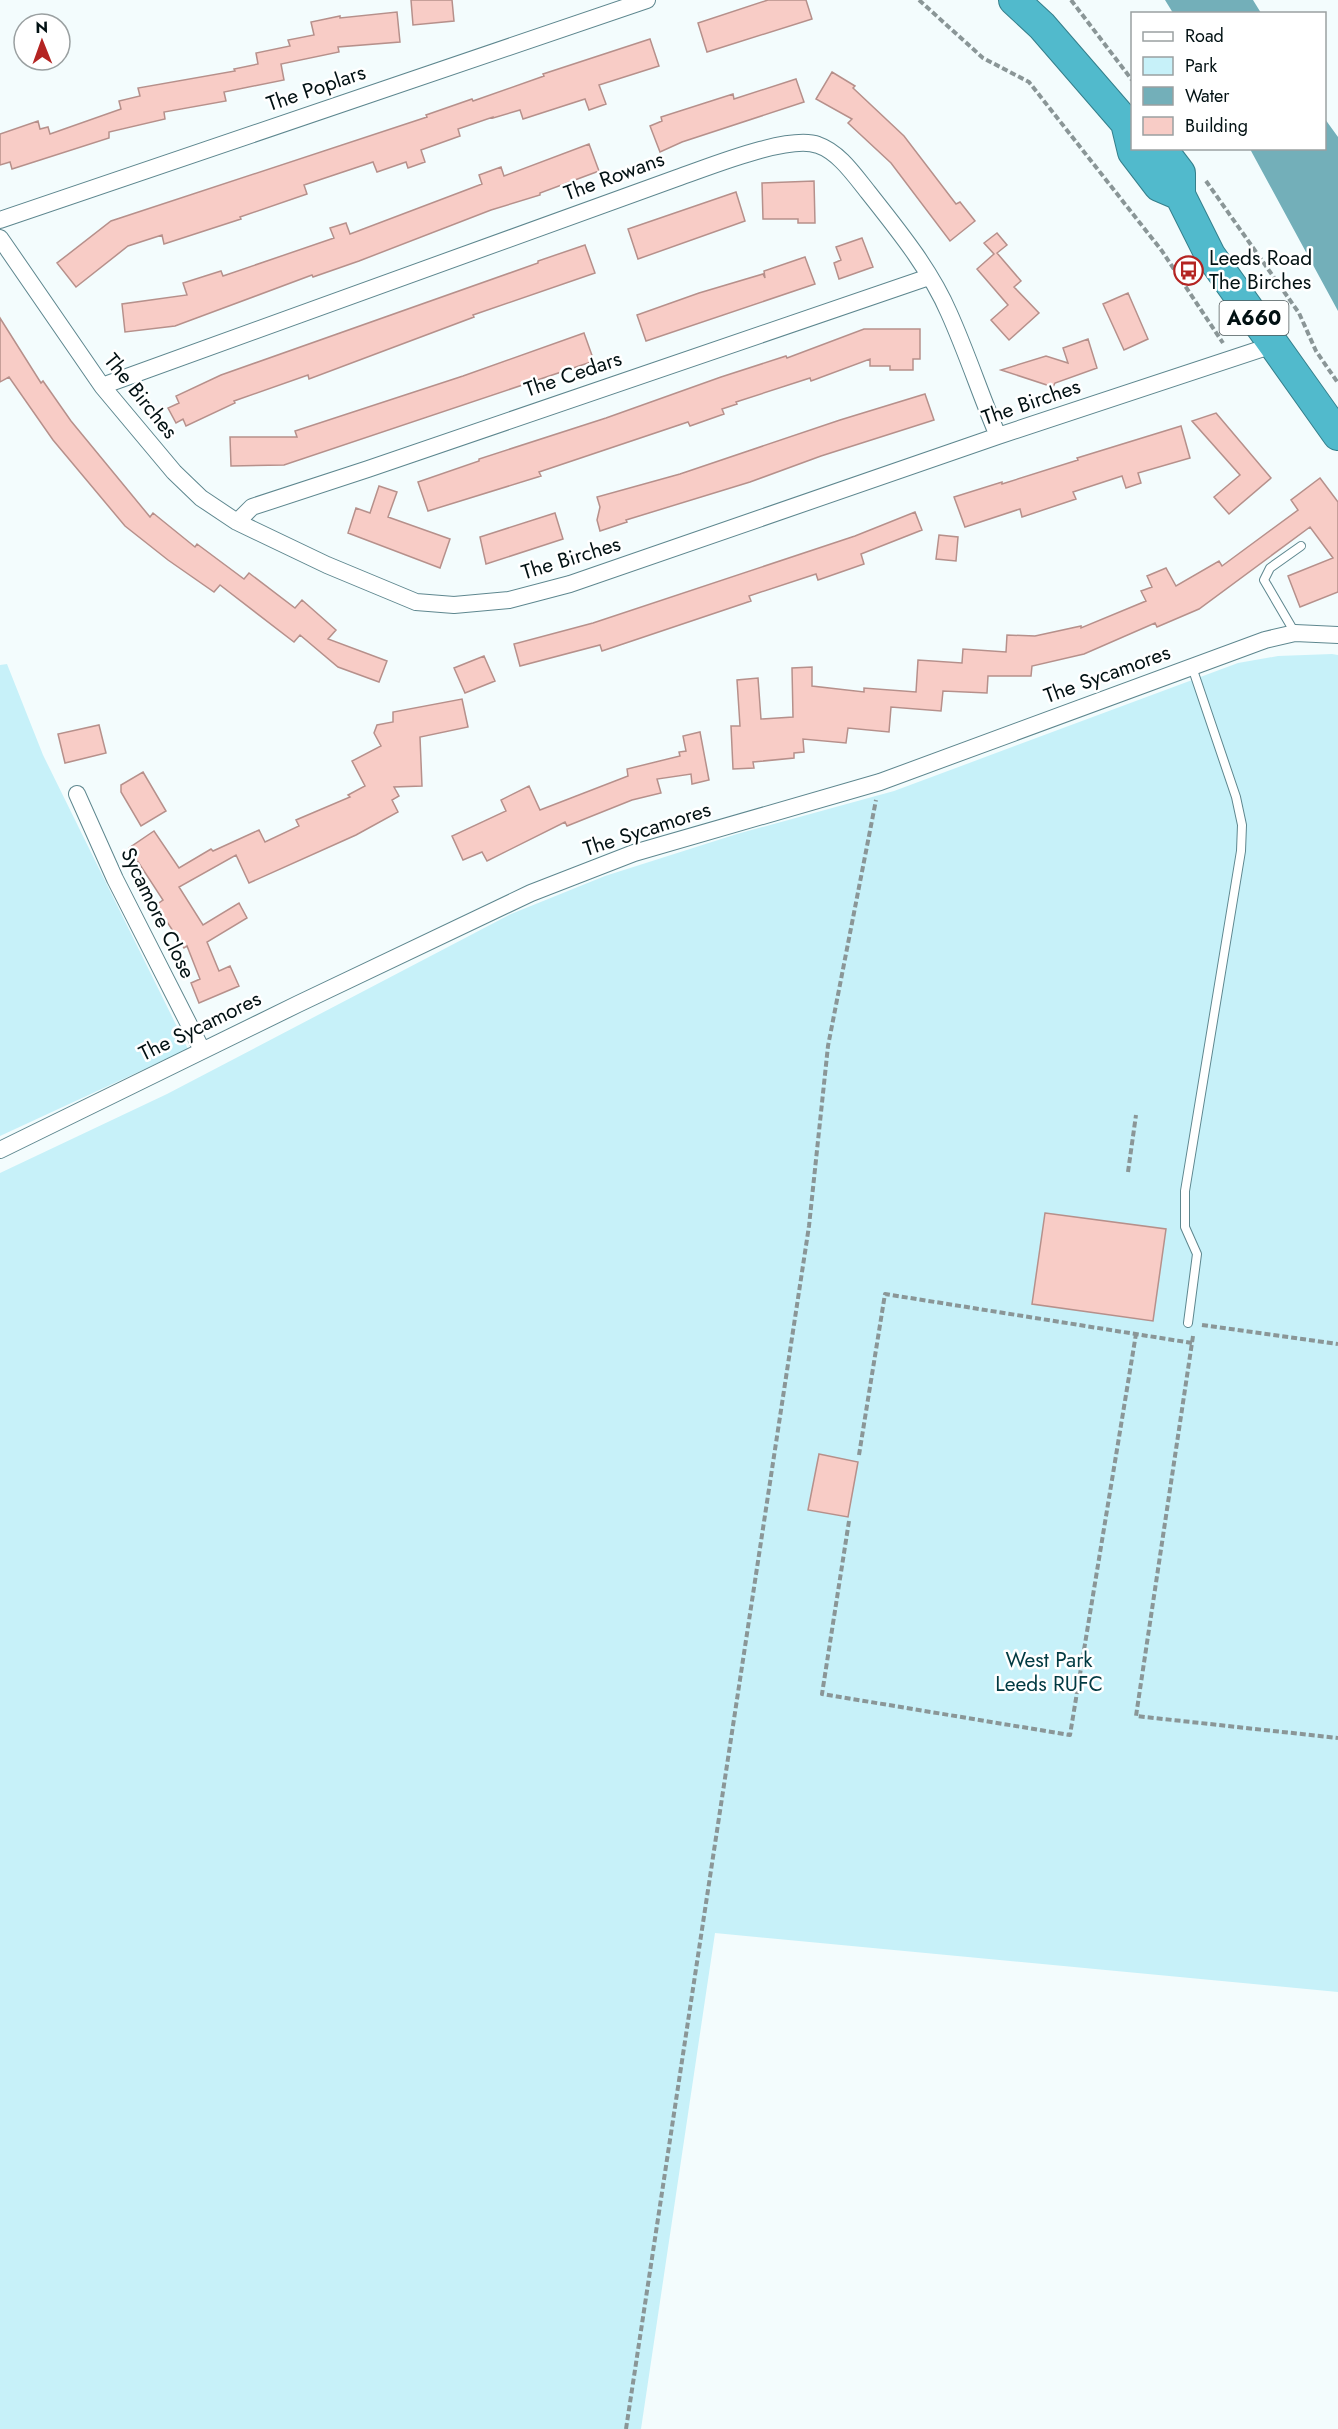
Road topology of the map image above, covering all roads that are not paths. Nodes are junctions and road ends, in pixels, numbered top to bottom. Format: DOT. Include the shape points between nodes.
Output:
graph roads {
  1 [pos="647,0"];
  2 [pos="1014,0"];
  3 [pos="1039,13"];
  4 [pos="1129,124"];
  5 [pos="1133,150"];
  6 [pos="1163,150"];
  7 [pos="1180,195"];
  8 [pos="0,220"];
  9 [pos="0,238"];
  10 [pos="929,277"];
  11 [pos="1273,345"];
  12 [pos="102,386"];
  13 [pos="1338,435"];
  14 [pos="998,436"];
  15 [pos="237,522"];
  16 [pos="1300,546"];
  17 [pos="1295,633"];
  18 [pos="1338,635"];
  19 [pos="1192,667"];
  20 [pos="77,794"];
  21 [pos="202,1050"];
  22 [pos="0,1150"];
  23 [pos="1191,1324"];
  1 -- 8 [label="street, The Poplars"];
  2 -- 3 [label="highway"];
  3 -- 4 [label="highway"];
  5 -- 7 [label="highway" via="1159,186"];
  6 -- 7 [label="highway, A660" via="1180,173"];
  7 -- 11 [label="highway, A660" via="1210,255"];
  9 -- 12 [label="street, The Birches"];
  10 -- 12 [label="street, The Rowans" via="900,233 834,154 818,145 793,144 677,177"];
  10 -- 14 [label="street, The Rowans" via="949,312"];
  10 -- 15 [label="street, The Cedars" via="276,497 252,507"];
  11 -- 13 [label="highway, A660"];
  11 -- 14 [label="street, The Birches"];
  12 -- 15 [label="street, The Birches" via="174,472 201,498"];
  14 -- 15 [label="street, The Birches" via="570,584 509,600 454,605 416,602"];
  16 -- 17 [label="lane" via="1270,568 1264,580"];
  17 -- 18 [label="street, The Sycamores"];
  17 -- 19 [label="street, The Sycamores"];
  19 -- 21 [label="street, The Sycamores" via="880,782 634,853 531,893"];
  19 -- 23 [label="lane" via="1242,825 1241,851 1185,1191 1185,1227 1197,1254"];
  20 -- 21 [label="street, Sycamore Close" via="115,879"];
  21 -- 22 [label="street, The Sycamores"];
}
